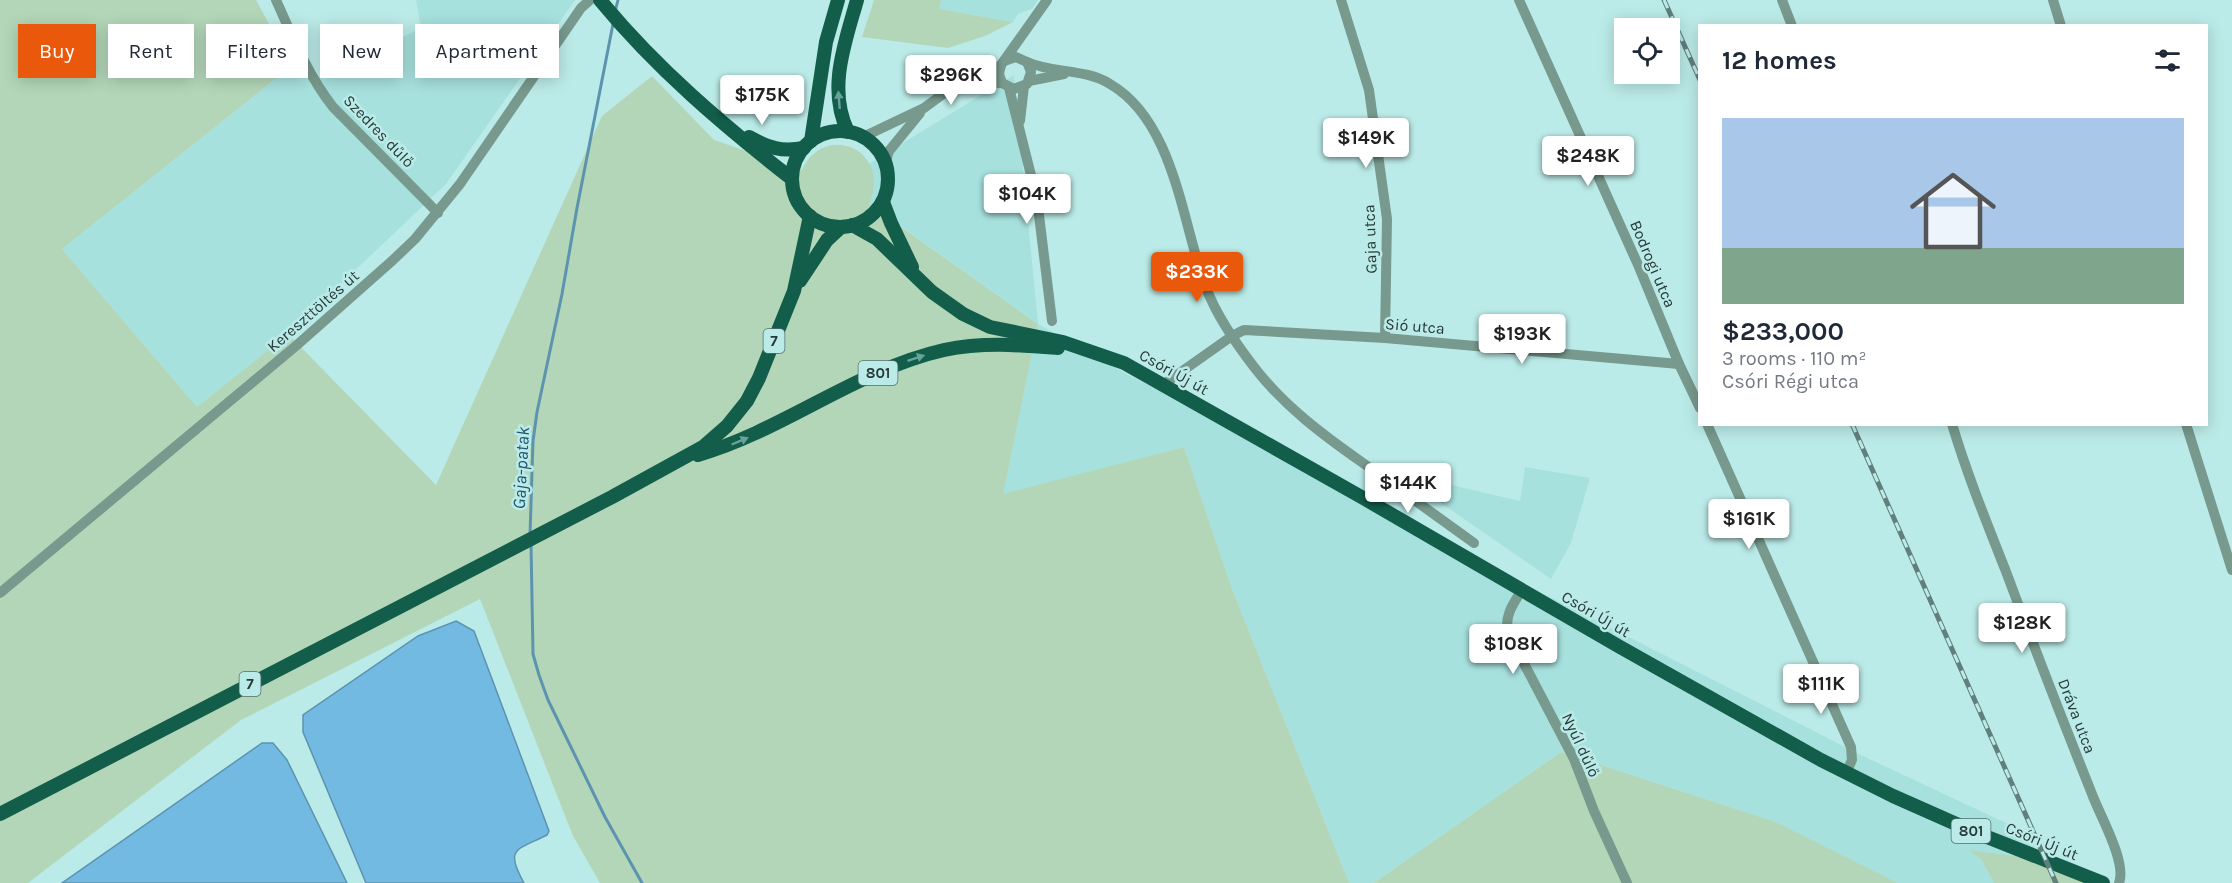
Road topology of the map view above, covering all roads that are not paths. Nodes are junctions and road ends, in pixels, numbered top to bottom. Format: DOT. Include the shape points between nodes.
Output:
graph roads {
  1 [pos="276,0"];
  2 [pos="597,0"];
  3 [pos="838,0"];
  4 [pos="857,0"];
  5 [pos="1047,0"];
  6 [pos="1341,0"];
  7 [pos="1519,0"];
  8 [pos="1782,0"];
  9 [pos="2053,0"];
  10 [pos="1791,24"];
  11 [pos="2060,24"];
  12 [pos="1028,28"];
  13 [pos="1026,61"];
  14 [pos="1002,63"];
  15 [pos="1080,73"];
  16 [pos="1026,83"];
  17 [pos="966,84"];
  18 [pos="1005,85"];
  19 [pos="924,108"];
  20 [pos="718,120"];
  21 [pos="1020,127"];
  22 [pos="848,132"];
  23 [pos="863,137"];
  24 [pos="807,144"];
  25 [pos="885,164"];
  26 [pos="792,179"];
  27 [pos="883,202"];
  28 [pos="438,213"];
  29 [pos="810,216"];
  30 [pos="847,226"];
  31 [pos="915,274"];
  32 [pos="794,291"];
  33 [pos="1053,321"];
  34 [pos="1232,336"];
  35 [pos="1385,338"];
  36 [pos="1085,348"];
  37 [pos="1679,364"];
  38 [pos="1164,384"];
  39 [pos="1698,404"];
  40 [pos="1708,426"];
  41 [pos="1953,426"];
  42 [pos="2187,426"];
  43 [pos="684,459"];
  44 [pos="1474,543"];
  45 [pos="2232,570"];
  46 [pos="1522,590"];
  47 [pos="0,593"];
  48 [pos="1846,773"];
  49 [pos="0,814"];
  50 [pos="1628,883"];
  51 [pos="2103,883"];
  52 [pos="2119,883"];
  1 -- 28 [label="street, Szedres dűlő" via="319,89"];
  2 -- 20 [label="main road"];
  2 -- 28 [label="street, Kereszttöltés út" via="581,8"];
  3 -- 24 [label="main road"];
  22 -- 4 [label="main road, one-way" via="838,98 846,40"];
  5 -- 12 [label="street"];
  6 -- 35 [label="street, Gaja utca" via="1369,90 1387,219"];
  7 -- 37 [label="street, Bodrogi utca"];
  8 -- 10 [label="street"];
  9 -- 11 [label="street"];
  12 -- 13 [label="street" via="1024,42"];
  12 -- 14 [label="street"];
  13 -- 14 [label="street" via="1011,57"];
  13 -- 15 [label="street" via="1046,69"];
  13 -- 16 [label="street" via="1031,72"];
  14 -- 17 [label="street"];
  14 -- 18 [label="street" via="999,74"];
  15 -- 16 [label="street"];
  15 -- 34 [label="street" via="1116,88 1153,129 1170,167 1206,287"];
  16 -- 18 [label="street" via="1014,89"];
  16 -- 21 [label="street"];
  17 -- 18 [label="street"];
  17 -- 19 [label="street"];
  18 -- 21 [label="street"];
  19 -- 23 [label="street"];
  19 -- 25 [label="street" via="889,151"];
  20 -- 24 [label="main road" via="764,145 788,151"];
  20 -- 26 [label="main road"];
  21 -- 33 [label="street" via="1041,220"];
  22 -- 23 [label="main road"];
  22 -- 24 [label="main road" via="831,132"];
  23 -- 25 [label="main road" via="876,147"];
  24 -- 26 [label="main road" via="795,162"];
  25 -- 27 [label="main road" via="888,180"];
  26 -- 29 [label="main road" via="797,201"];
  27 -- 30 [label="main road, 7" via="871,216"];
  27 -- 31 [label="main road, 801"];
  28 -- 47 [label="street, Kereszttöltés út" via="338,309"];
  29 -- 30 [label="main road" via="824,224"];
  29 -- 32 [label="main road, 7"];
  30 -- 31 [label="main road, 801" via="877,239"];
  30 -- 32 [label="main road, 7" via="827,240"];
  31 -- 36 [label="main road, 801" via="949,306 990,327"];
  32 -- 43 [label="main road, 7" via="747,401 716,437"];
  34 -- 35 [label="street, Sió utca" via="1244,330"];
  34 -- 38 [label="street, Sió utca"];
  34 -- 44 [label="street" via="1266,382 1300,415"];
  35 -- 37 [label="street, Sió utca"];
  36 -- 38 [label="main road, Csóri Új út / 801"];
  43 -- 36 [label="main road, 801, one-way" via="744,440 917,357 993,343"];
  37 -- 39 [label="street, Bodrogi utca"];
  38 -- 46 [label="main road, Csóri Új út / 801"];
  40 -- 48 [label="street" via="1851,747 1852,760"];
  41 -- 52 [label="street, Dráva utca" via="2120,862"];
  42 -- 45 [label="street"];
  43 -- 49 [label="main road, 7"];
  46 -- 48 [label="main road, Csóri Új út / 801"];
  46 -- 50 [label="street, Nyúl dűlő" via="1507,615 1508,633 1574,759"];
  48 -- 51 [label="main road, Csóri Új út / 801" via="1972,831"];
}
